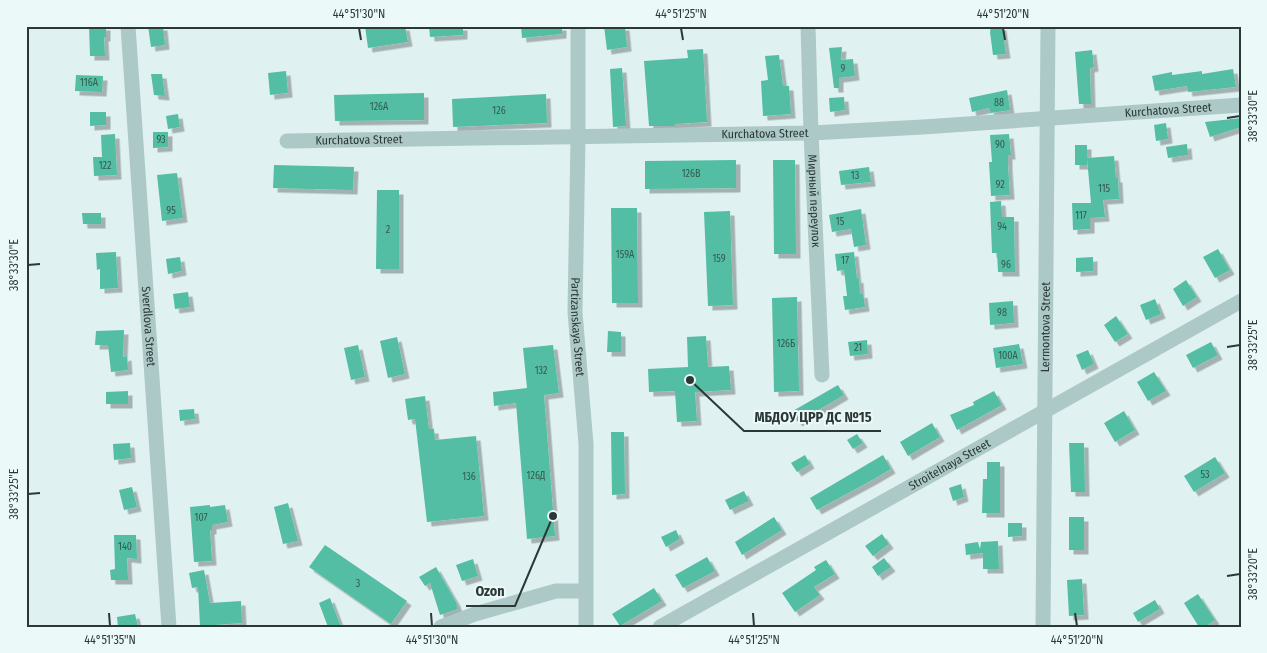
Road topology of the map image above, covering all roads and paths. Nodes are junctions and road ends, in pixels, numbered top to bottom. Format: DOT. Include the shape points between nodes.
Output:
graph roads {
  1 [pos="128,26"];
  2 [pos="578,26"];
  3 [pos="808,26"];
  4 [pos="1048,26"];
  5 [pos="1241,105"];
  6 [pos="1046,119"];
  7 [pos="811,133"];
  8 [pos="578,138"];
  9 [pos="286,141"];
  10 [pos="1241,301"];
  11 [pos="822,375"];
  12 [pos="1045,410"];
  13 [pos="585,591"];
  14 [pos="169,627"];
  15 [pos="441,627"];
  16 [pos="586,627"];
  17 [pos="660,627"];
  18 [pos="1043,627"];
  1 -- 14 [label="street, Sverdlova Street"];
  2 -- 8 [label="street, Partizanskaya Street"];
  3 -- 7 [label="street, Мирный переулок"];
  4 -- 6 [label="street, Lermontova Street"];
  5 -- 6 [label="street, Kurchatova Street"];
  6 -- 7 [label="street, Kurchatova Street"];
  6 -- 12 [label="street, Lermontova Street"];
  7 -- 8 [label="street, Kurchatova Street"];
  7 -- 11 [label="street, Мирный переулок"];
  8 -- 9 [label="street, Kurchatova Street"];
  8 -- 13 [label="street, Partizanskaya Street" via="575,312 586,444"];
  10 -- 12 [label="street, Stroitelnaya Street"];
  12 -- 17 [label="street, Stroitelnaya Street"];
  12 -- 18 [label="street, Lermontova Street"];
  13 -- 15 [label="street" via="556,591"];
  13 -- 16 [label="street, Partizanskaya Street"];
}
